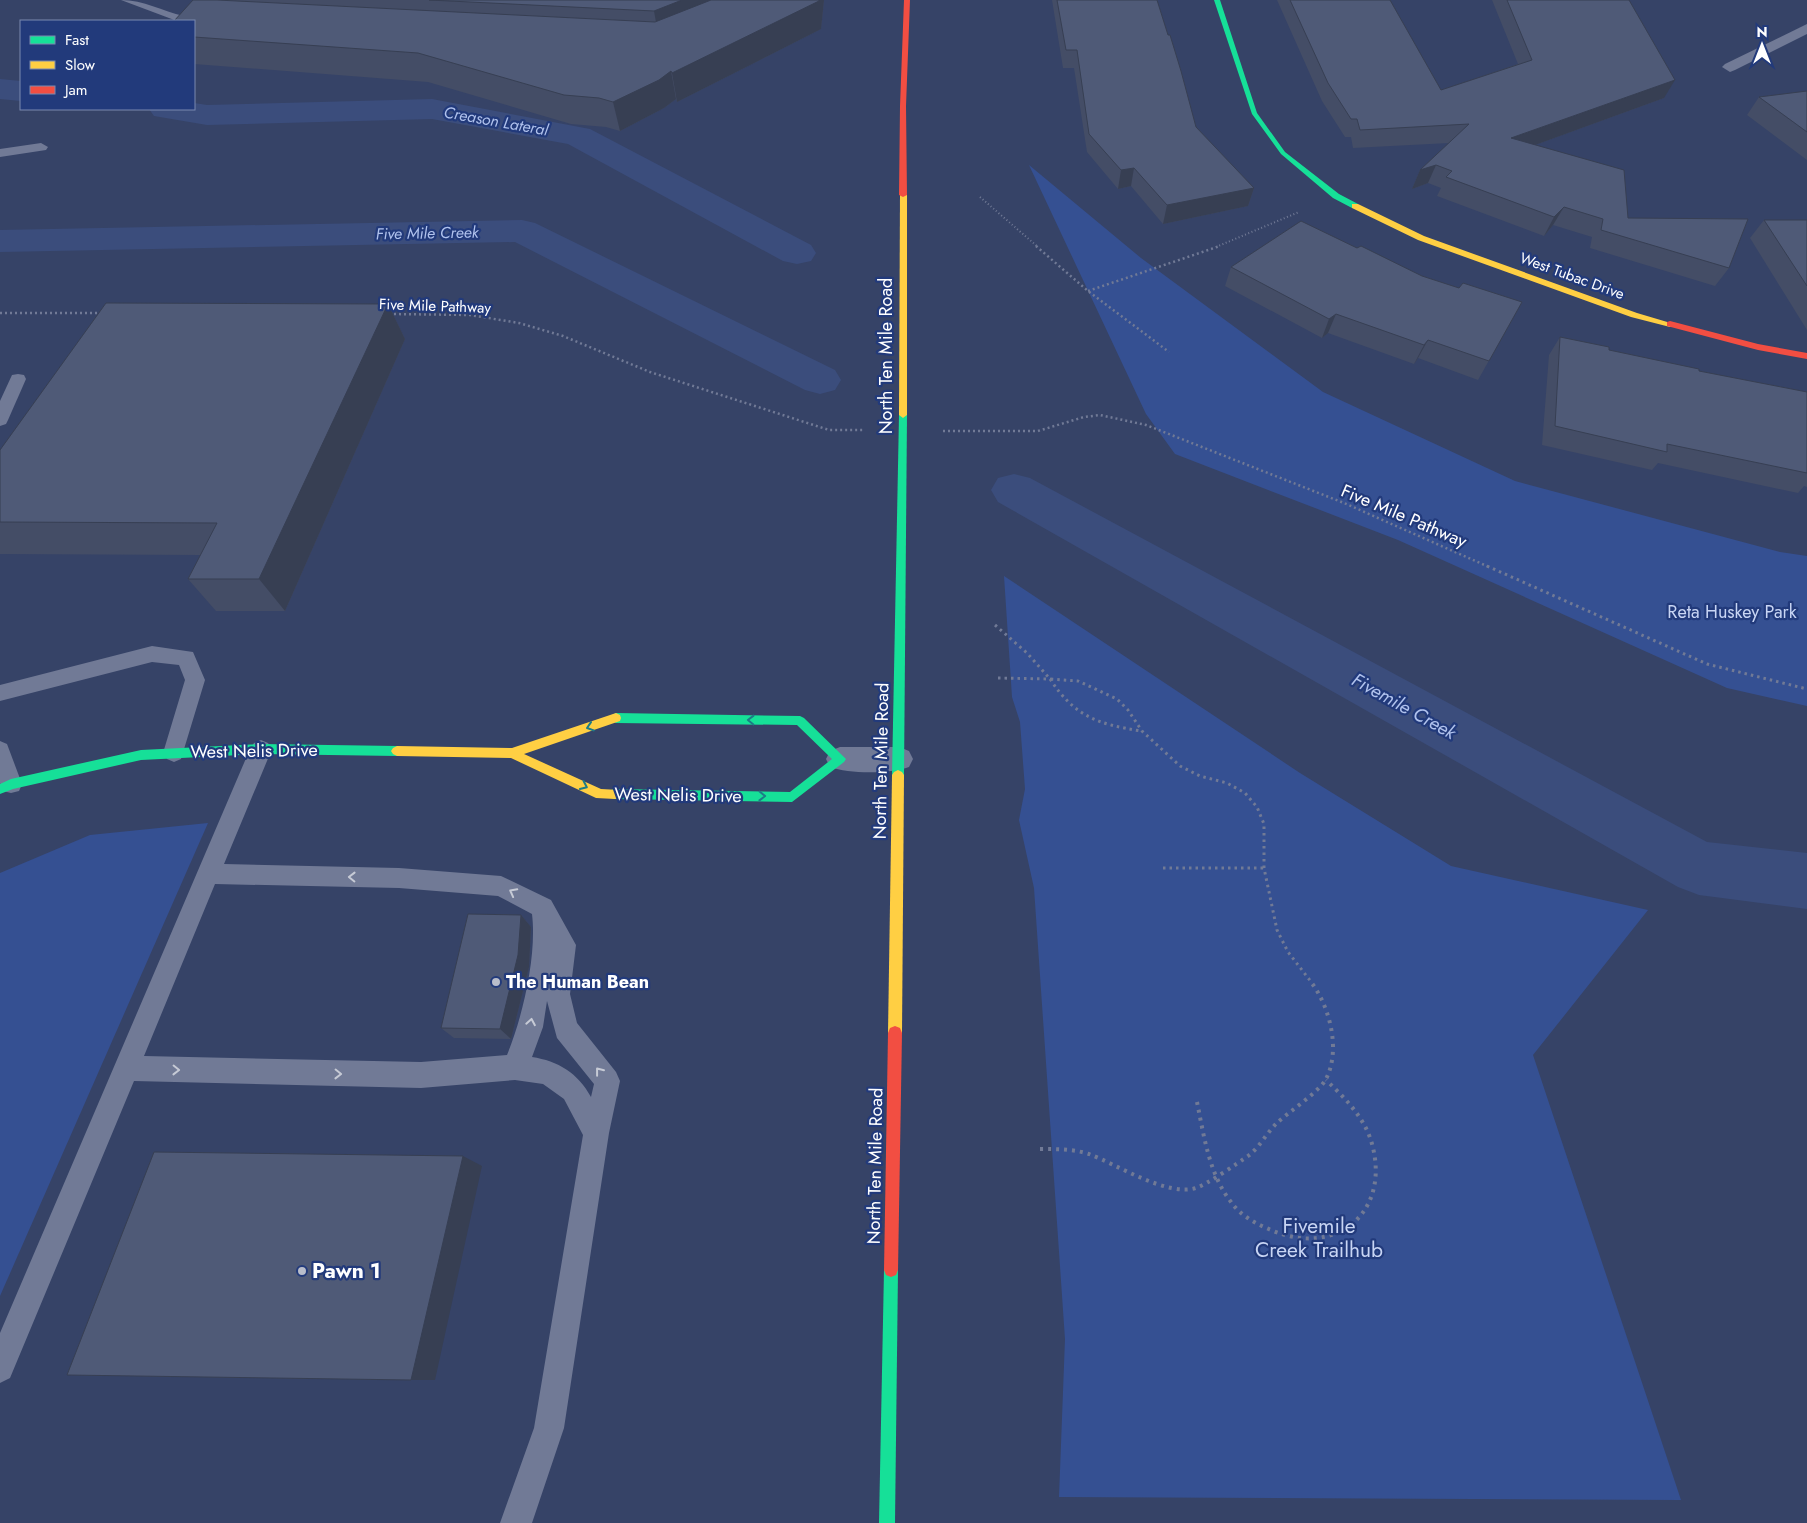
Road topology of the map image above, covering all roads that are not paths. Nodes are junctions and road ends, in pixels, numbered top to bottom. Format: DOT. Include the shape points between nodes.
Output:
graph roads {
  1 [pos="127,0"];
  2 [pos="907,0"];
  3 [pos="1217,0"];
  4 [pos="195,7"];
  5 [pos="184,20"];
  6 [pos="195,20"];
  7 [pos="214,21"];
  8 [pos="1807,28"];
  9 [pos="1730,68"];
  10 [pos="0,143"];
  11 [pos="0,153"];
  12 [pos="1807,356"];
  13 [pos="18,379"];
  14 [pos="0,420"];
  15 [pos="0,693"];
  16 [pos="261,749"];
  17 [pos="0,750"];
  18 [pos="174,753"];
  19 [pos="512,753"];
  20 [pos="840,759"];
  21 [pos="899,759"];
  22 [pos="6,787"];
  23 [pos="209,874"];
  24 [pos="543,908"];
  25 [pos="515,1067"];
  26 [pos="127,1068"];
  27 [pos="596,1133"];
  28 [pos="0,1368"];
  29 [pos="516,1523"];
  30 [pos="887,1523"];
  1 -- 5 [label="lane"];
  2 -- 21 [label="street, North Ten Mile Road" via="903,106"];
  3 -- 12 [label="street, West Tubac Drive" via="1254,113 1284,153 1336,196 1420,238 1634,314 1758,347"];
  4 -- 5 [label="lane"];
  6 -- 7 [label="lane"];
  8 -- 9 [label="street"];
  10 -- 11 [label="lane" via="42,147"];
  13 -- 14 [label="lane"];
  15 -- 18 [label="lane" via="152,654 186,658 195,680"];
  16 -- 18 [label="street, West Nelis Drive"];
  16 -- 19 [label="street, West Nelis Drive"];
  16 -- 23 [label="lane"];
  17 -- 22 [label="lane"];
  18 -- 22 [label="street, West Nelis Drive" via="141,754"];
  20 -- 19 [label="street, West Nelis Drive, one-way" via="800,721 616,718"];
  19 -- 20 [label="street, West Nelis Drive, one-way" via="600,794 792,797"];
  20 -- 21 [label="street"];
  21 -- 30 [label="street, North Ten Mile Road"];
  24 -- 23 [label="lane, one-way" via="501,886 399,878"];
  23 -- 26 [label="lane"];
  25 -- 24 [label="lane, one-way" via="531,1027 546,934"];
  27 -- 24 [label="lane, one-way" via="607,1081 566,1029 558,994 564,945"];
  26 -- 25 [label="lane, one-way" via="421,1075"];
  25 -- 27 [label="lane" via="548,1072 573,1090"];
  26 -- 28 [label="lane"];
  27 -- 29 [label="lane" via="549,1428"];
}
